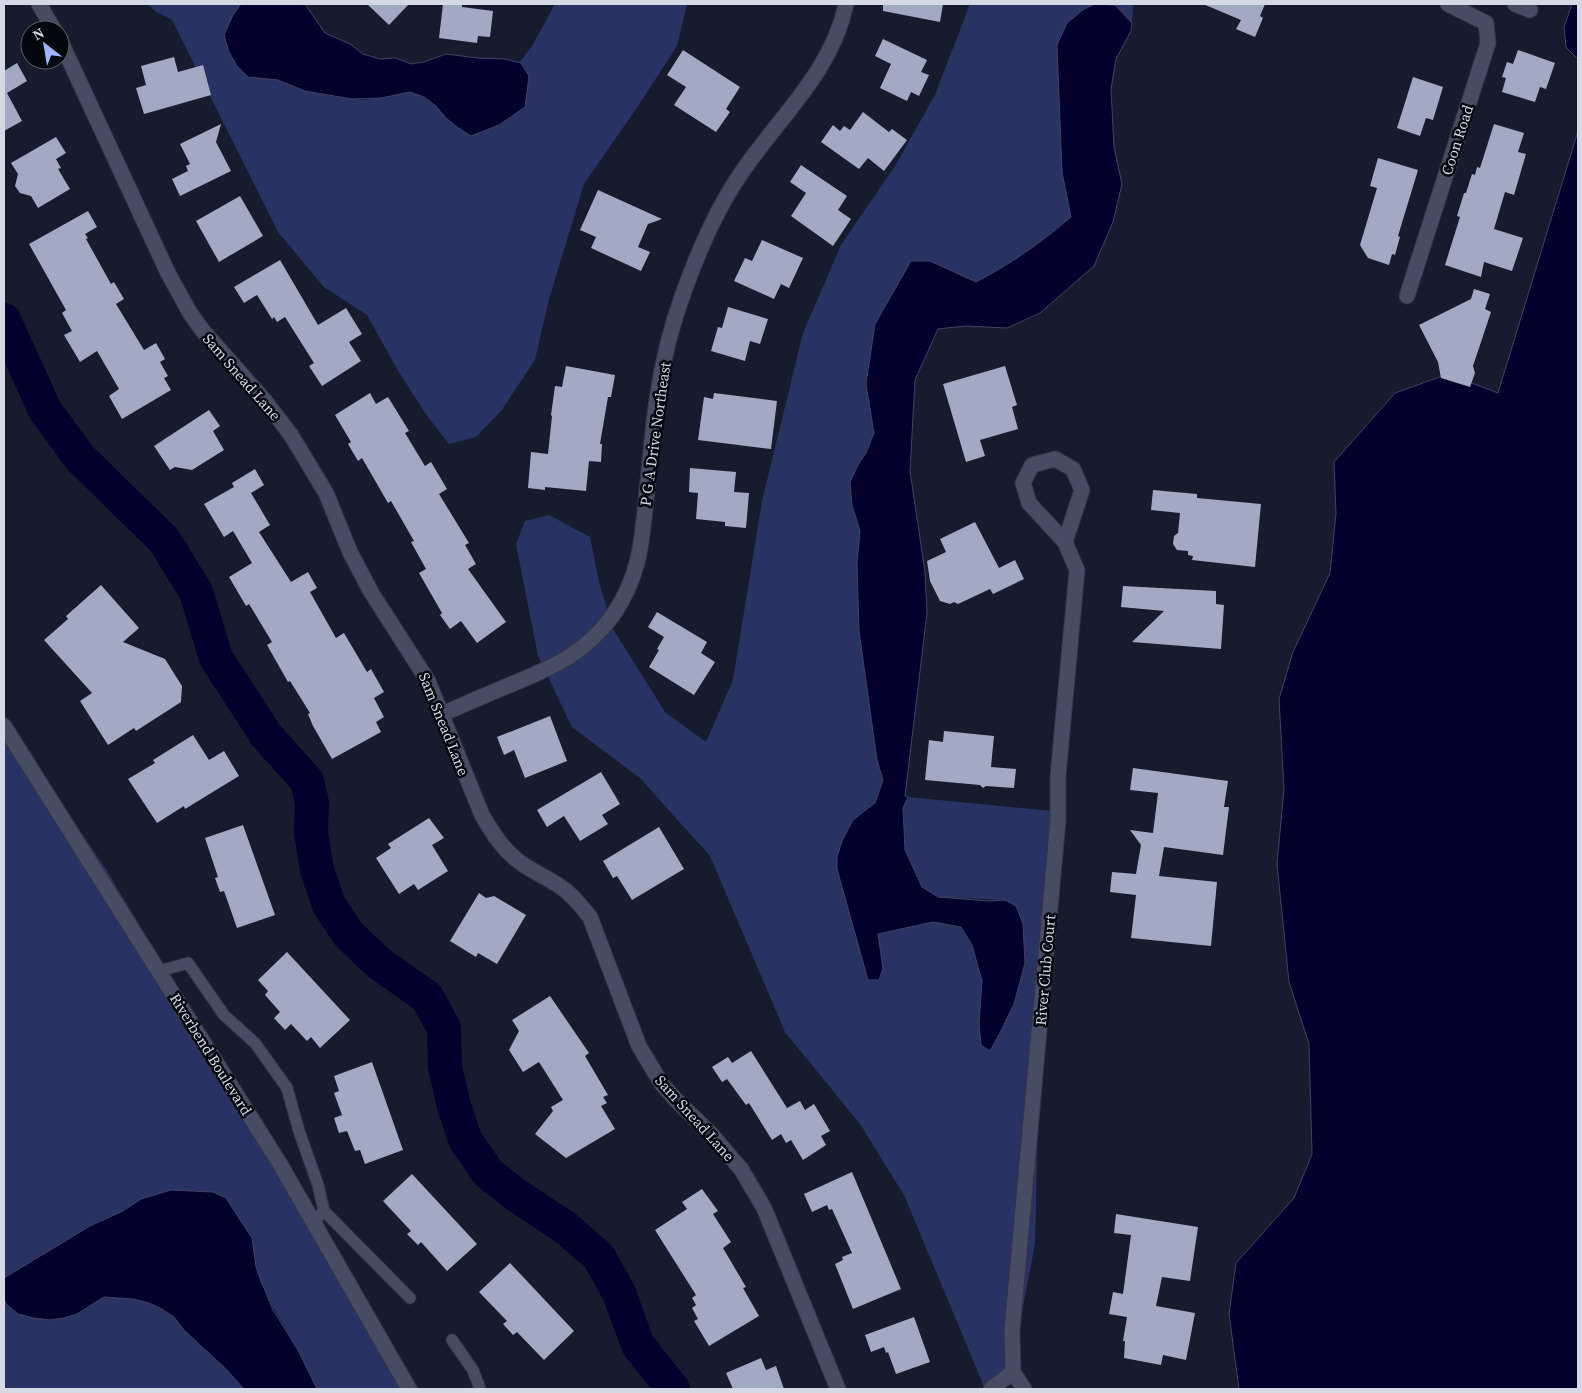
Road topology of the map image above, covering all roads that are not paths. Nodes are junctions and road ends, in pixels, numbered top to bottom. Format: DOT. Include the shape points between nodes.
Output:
graph roads {
  1 [pos="39,4"];
  2 [pos="846,4"];
  3 [pos="1448,4"];
  4 [pos="1515,4"];
  5 [pos="1530,10"];
  6 [pos="48,20"];
  7 [pos="70,62"];
  8 [pos="1407,296"];
  9 [pos="1065,542"];
  10 [pos="442,714"];
  11 [pos="4,726"];
  12 [pos="159,970"];
  13 [pos="318,1216"];
  14 [pos="410,1298"];
  15 [pos="452,1340"];
  16 [pos="1013,1372"];
  17 [pos="409,1389"];
  18 [pos="480,1389"];
  19 [pos="838,1389"];
  20 [pos="991,1389"];
  21 [pos="1024,1389"];
  1 -- 6 [label="street"];
  2 -- 10 [label="street, P G A Drive Northeast" via="836,38 816,75 742,172 720,209 682,295 668,342 657,399 641,552 625,594 613,615 596,634 564,660"];
  3 -- 8 [label="street, Coon Road" via="1486,23 1488,43"];
  4 -- 5 [label="street"];
  7 -- 10 [label="street, Sam Snead Lane" via="168,273 190,313 291,435 326,493 350,552 371,592 418,662"];
  9 -- 9 [label="street, River Club Court" via="1082,490 1073,469 1054,459 1032,465 1023,483 1029,503"];
  9 -- 16 [label="street, River Club Court" via="1076,570 1058,776 1058,820 1012,1330"];
  10 -- 19 [label="street, Sam Snead Lane" via="482,815 494,836 523,865 562,887 590,917 638,1046 649,1066 676,1100 727,1152 753,1188"];
  11 -- 12 [label="street, Riverbend Boulevard"];
  12 -- 13 [label="street, Riverbend Boulevard" via="280,1164"];
  12 -- 13 [label="lane" via="188,962 224,1015 255,1043 287,1088 318,1185"];
  13 -- 14 [label="lane"];
  13 -- 17 [label="street, Riverbend Boulevard"];
  15 -- 18 [label="lane" via="473,1370"];
  16 -- 20 [label="street"];
  16 -- 21 [label="street"];
}
